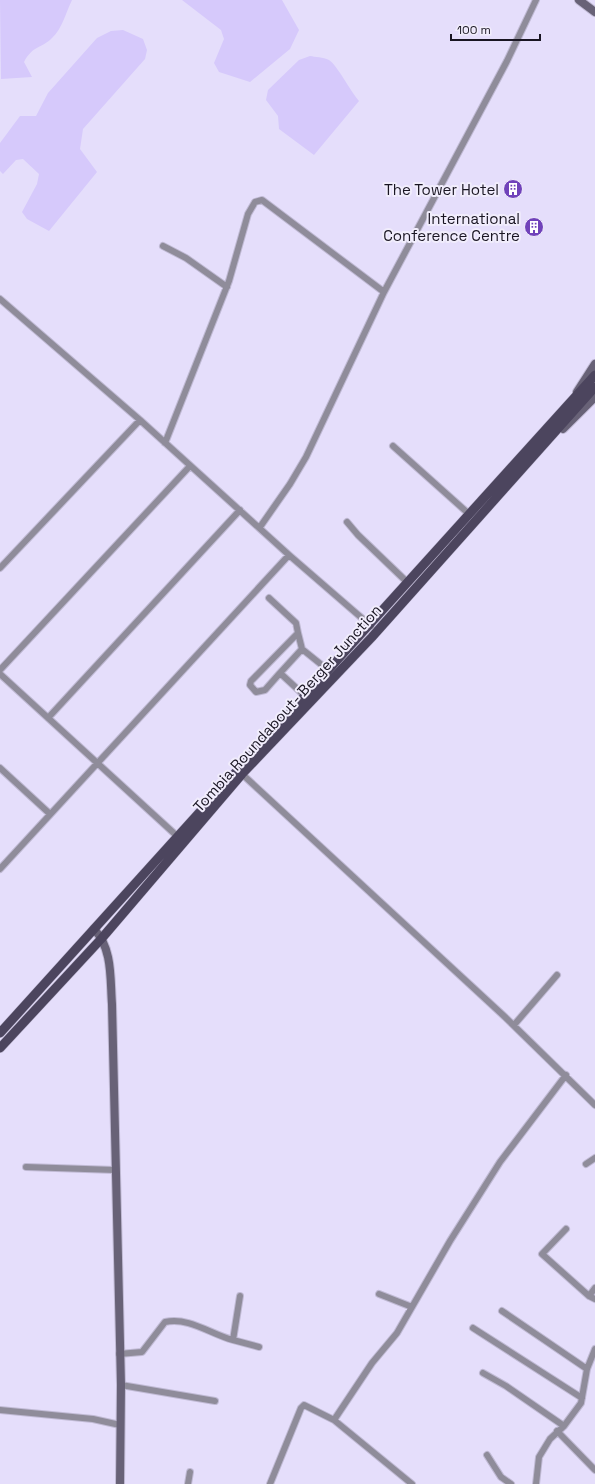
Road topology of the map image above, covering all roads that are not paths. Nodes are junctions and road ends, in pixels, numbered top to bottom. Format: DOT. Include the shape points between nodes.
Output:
graph roads {
  1 [pos="536,0"];
  2 [pos="579,0"];
  3 [pos="595,12"];
  4 [pos="163,246"];
  5 [pos="227,287"];
  6 [pos="384,292"];
  7 [pos="0,299"];
  8 [pos="595,364"];
  9 [pos="595,375"];
  10 [pos="595,387"];
  11 [pos="595,397"];
  12 [pos="574,399"];
  13 [pos="140,420"];
  14 [pos="552,436"];
  15 [pos="165,443"];
  16 [pos="393,446"];
  17 [pos="190,466"];
  18 [pos="240,510"];
  19 [pos="469,514"];
  20 [pos="347,522"];
  21 [pos="260,527"];
  22 [pos="289,555"];
  23 [pos="0,568"];
  24 [pos="407,582"];
  25 [pos="269,598"];
  26 [pos="369,624"];
  27 [pos="377,631"];
  28 [pos="298,633"];
  29 [pos="302,649"];
  30 [pos="0,670"];
  31 [pos="328,670"];
  32 [pos="280,673"];
  33 [pos="0,674"];
  34 [pos="305,696"];
  35 [pos="48,718"];
  36 [pos="99,763"];
  37 [pos="1,769"];
  38 [pos="242,774"];
  39 [pos="50,814"];
  40 [pos="177,836"];
  41 [pos="0,869"];
  42 [pos="94,929"];
  43 [pos="102,938"];
  44 [pos="557,975"];
  45 [pos="514,1025"];
  46 [pos="0,1033"];
  47 [pos="0,1048"];
  48 [pos="566,1074"];
  49 [pos="594,1102"];
  50 [pos="595,1158"];
  51 [pos="586,1164"];
  52 [pos="26,1167"];
  53 [pos="115,1170"];
  54 [pos="566,1229"];
  55 [pos="595,1288"];
  56 [pos="379,1294"];
  57 [pos="240,1296"];
  58 [pos="589,1296"];
  59 [pos="595,1299"];
  60 [pos="412,1307"];
  61 [pos="502,1310"];
  62 [pos="474,1328"];
  63 [pos="233,1340"];
  64 [pos="259,1347"];
  65 [pos="595,1349"];
  66 [pos="120,1354"];
  67 [pos="587,1369"];
  68 [pos="483,1373"];
  69 [pos="121,1385"];
  70 [pos="582,1398"];
  71 [pos="215,1401"];
  72 [pos="0,1410"];
  73 [pos="334,1420"];
  74 [pos="120,1425"];
  75 [pos="564,1426"];
  76 [pos="557,1431"];
  77 [pos="487,1455"];
  78 [pos="595,1470"];
  79 [pos="190,1472"];
  80 [pos="408,1483"];
  81 [pos="120,1484"];
  82 [pos="188,1484"];
  83 [pos="270,1484"];
  84 [pos="511,1484"];
  85 [pos="536,1484"];
  1 -- 6 [label="street" via="507,61"];
  2 -- 3 [label="street"];
  4 -- 5 [label="street" via="186,258"];
  5 -- 6 [label="street" via="248,214 255,202 262,200"];
  5 -- 15 [label="street"];
  6 -- 21 [label="street" via="306,457"];
  7 -- 13 [label="street"];
  8 -- 12 [label="street"];
  9 -- 12 [label="main road, Tombia Roundabout- Berger Junction"];
  10 -- 14 [label="main road, Tombia Roundabout- Berger Junction"];
  11 -- 14 [label="street" via="563,429"];
  12 -- 19 [label="main road, Tombia Roundabout- Berger Junction"];
  13 -- 15 [label="street"];
  13 -- 23 [label="street"];
  14 -- 27 [label="main road, Tombia Roundabout- Berger Junction"];
  15 -- 17 [label="street"];
  16 -- 19 [label="street"];
  17 -- 18 [label="street"];
  17 -- 30 [label="street"];
  18 -- 21 [label="street"];
  18 -- 35 [label="street"];
  19 -- 24 [label="main road, Tombia Roundabout- Berger Junction"];
  20 -- 24 [label="street"];
  21 -- 22 [label="street"];
  22 -- 26 [label="street"];
  22 -- 36 [label="street"];
  24 -- 26 [label="main road, Tombia Roundabout- Berger Junction"];
  25 -- 28 [label="street" via="296,623"];
  26 -- 27 [label="street"];
  26 -- 31 [label="main road, Tombia Roundabout- Berger Junction"];
  27 -- 38 [label="main road, Tombia Roundabout- Berger Junction"];
  28 -- 29 [label="street"];
  28 -- 32 [label="street" via="250,685 256,692 263,691"];
  29 -- 31 [label="street"];
  29 -- 32 [label="street"];
  31 -- 34 [label="main road, Tombia Roundabout- Berger Junction"];
  32 -- 34 [label="street"];
  33 -- 35 [label="street"];
  34 -- 40 [label="main road, Tombia Roundabout- Berger Junction"];
  35 -- 36 [label="street"];
  36 -- 39 [label="street"];
  36 -- 40 [label="street"];
  37 -- 39 [label="street"];
  38 -- 43 [label="main road, Tombia Roundabout- Berger Junction"];
  38 -- 45 [label="street"];
  39 -- 41 [label="street"];
  40 -- 42 [label="main road, Tombia Roundabout- Berger Junction"];
  42 -- 43 [label="street"];
  42 -- 46 [label="main road, Tombia Roundabout- Berger Junction"];
  43 -- 47 [label="main road, Tombia Roundabout- Berger Junction"];
  43 -- 53 [label="street" via="108,955 112,1004"];
  44 -- 45 [label="street"];
  45 -- 48 [label="street"];
  48 -- 49 [label="street"];
  48 -- 60 [label="street" via="500,1162"];
  50 -- 51 [label="street"];
  52 -- 53 [label="street"];
  53 -- 66 [label="street"];
  54 -- 58 [label="street" via="542,1254"];
  55 -- 58 [label="street"];
  56 -- 60 [label="street"];
  57 -- 63 [label="street"];
  58 -- 59 [label="street"];
  60 -- 73 [label="street" via="398,1333 372,1363"];
  61 -- 67 [label="street"];
  62 -- 70 [label="street"];
  63 -- 64 [label="street"];
  63 -- 66 [label="street" via="200,1326 172,1320 165,1322 142,1352"];
  65 -- 67 [label="street"];
  66 -- 69 [label="street"];
  67 -- 70 [label="street"];
  68 -- 75 [label="street"];
  69 -- 71 [label="street"];
  69 -- 74 [label="street"];
  70 -- 75 [label="street"];
  72 -- 74 [label="street" via="93,1419"];
  73 -- 80 [label="street"];
  73 -- 83 [label="street" via="304,1405"];
  74 -- 81 [label="street"];
  75 -- 76 [label="street"];
  76 -- 78 [label="street"];
  76 -- 85 [label="street" via="539,1457"];
  77 -- 84 [label="street" via="501,1477"];
  79 -- 82 [label="street"];
}
